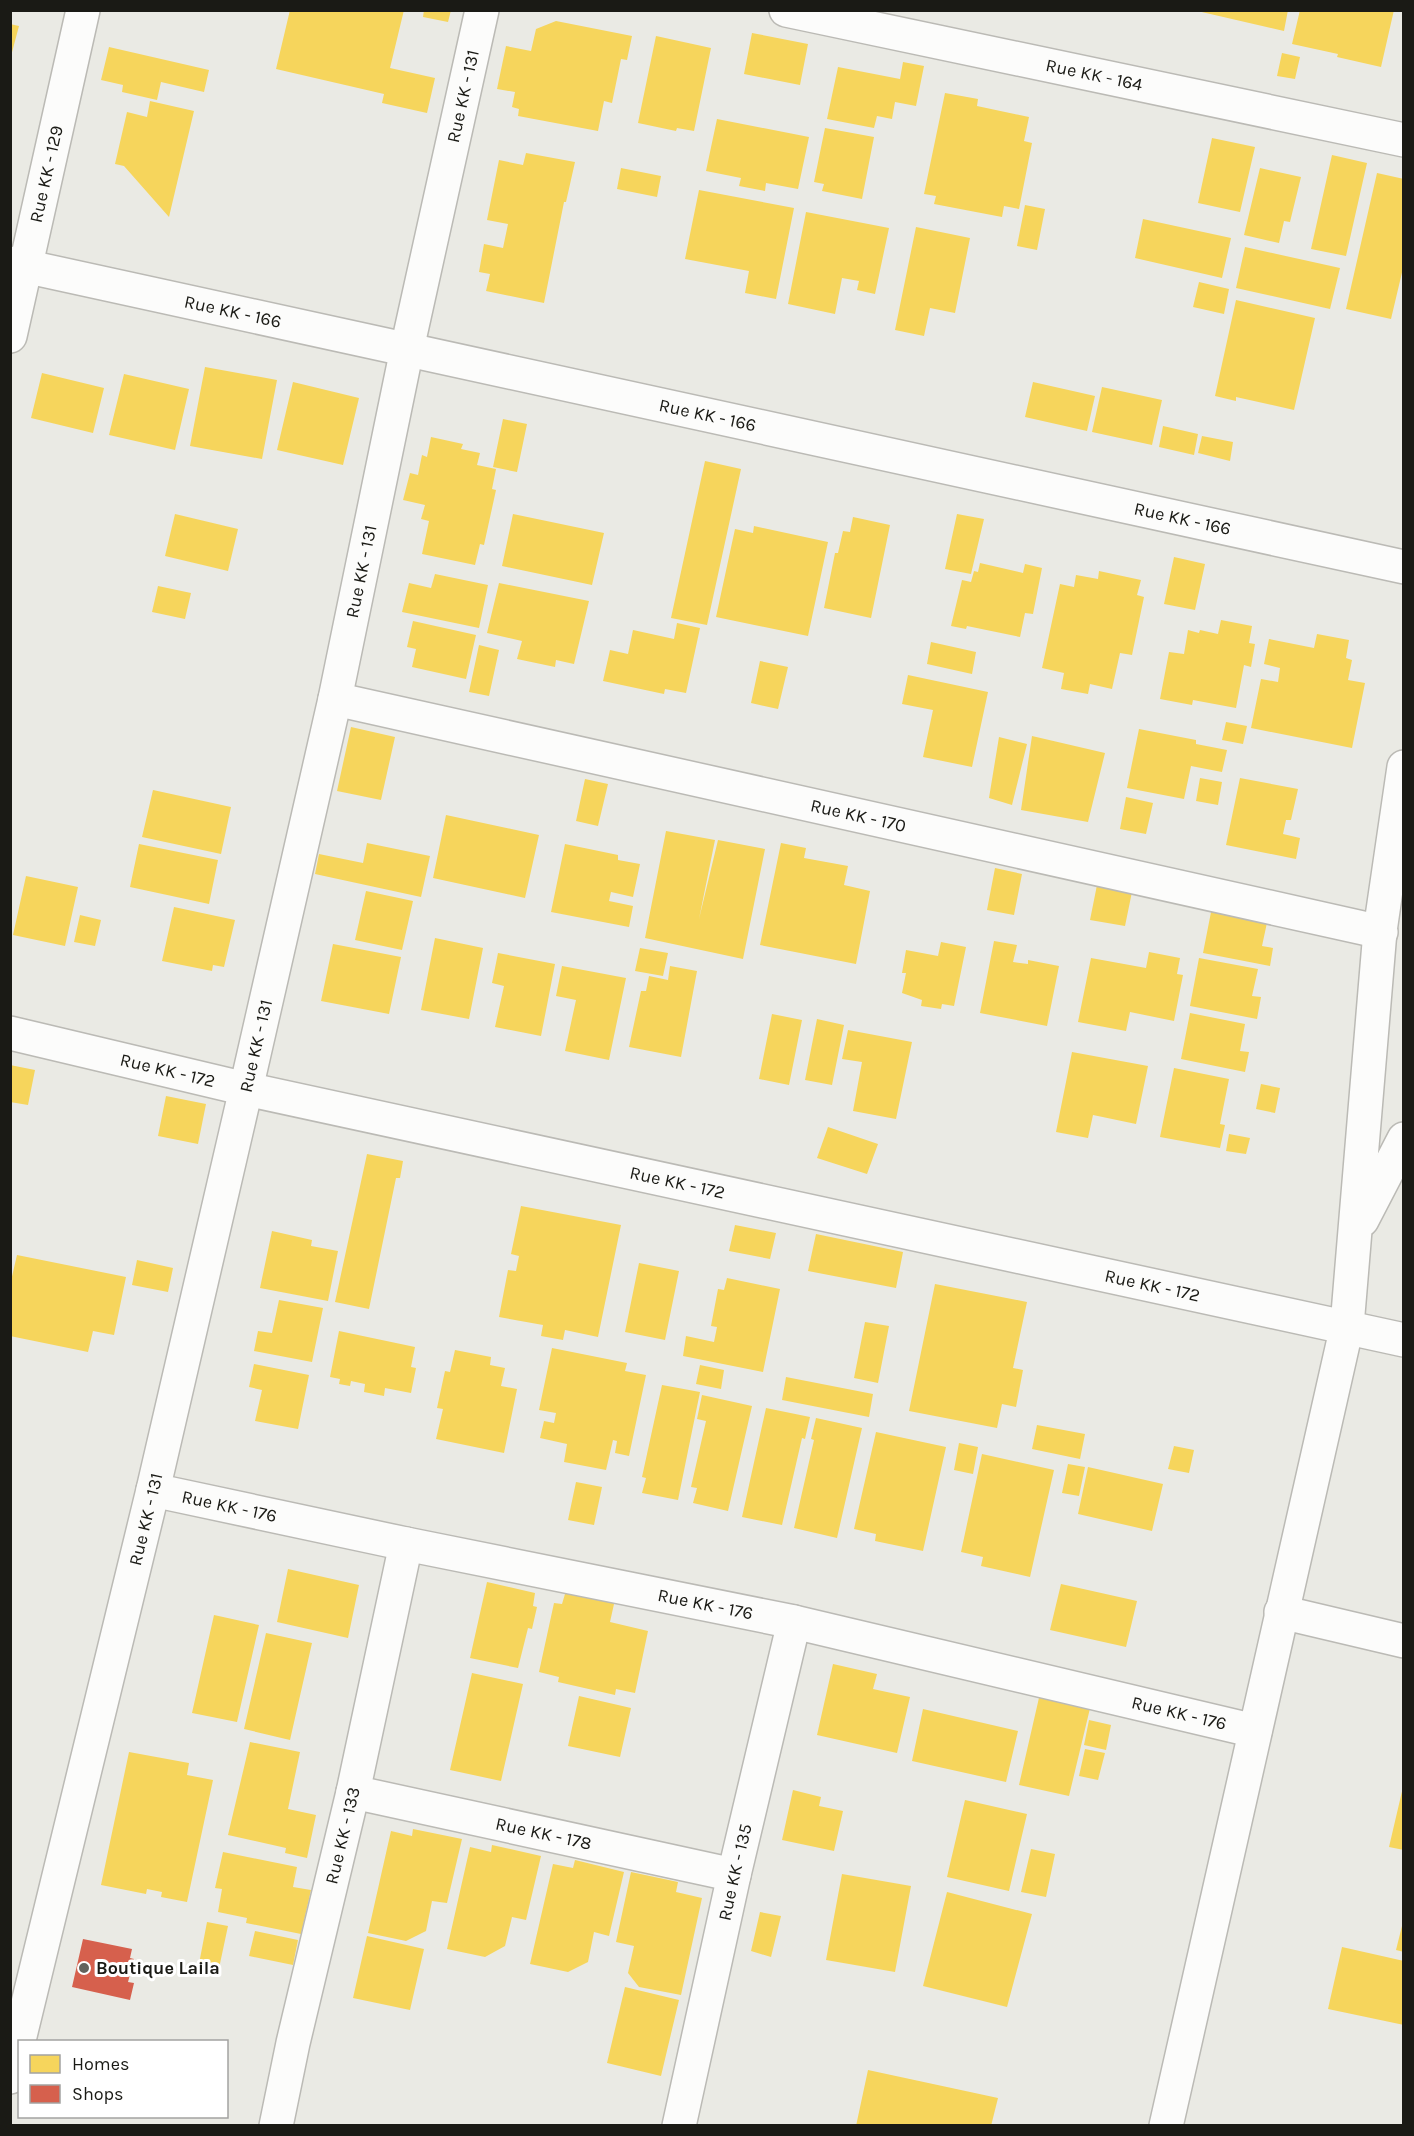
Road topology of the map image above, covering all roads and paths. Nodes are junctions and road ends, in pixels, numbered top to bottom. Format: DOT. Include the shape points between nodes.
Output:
graph roads {
  1 [pos="83,10"];
  2 [pos="482,10"];
  3 [pos="786,10"];
  4 [pos="1404,140"];
  5 [pos="19,265"];
  6 [pos="10,336"];
  7 [pos="406,349"];
  8 [pos="1404,567"];
  9 [pos="335,699"];
  10 [pos="1404,767"];
  11 [pos="1381,932"];
  12 [pos="10,1033"];
  13 [pos="246,1089"];
  14 [pos="1404,1139"];
  15 [pos="1354,1235"];
  16 [pos="1347,1326"];
  17 [pos="1404,1340"];
  18 [pos="153,1490"];
  19 [pos="406,1544"];
  20 [pos="1281,1612"];
  21 [pos="794,1622"];
  22 [pos="1404,1641"];
  23 [pos="1255,1731"];
  24 [pos="353,1792"];
  25 [pos="734,1875"];
  26 [pos="19,2040"];
  27 [pos="18,2043"];
  28 [pos="10,2076"];
  29 [pos="276,2126"];
  30 [pos="679,2126"];
  31 [pos="1167,2126"];
  1 -- 5 [label="street, Rue KK - 129"];
  2 -- 7 [label="street, Rue KK - 131"];
  3 -- 4 [label="street, Rue KK - 164"];
  5 -- 6 [label="street, Rue KK - 129"];
  5 -- 7 [label="street, Rue KK - 166"];
  7 -- 8 [label="street, Rue KK - 166"];
  7 -- 9 [label="street, Rue KK - 131"];
  9 -- 11 [label="street, Rue KK - 170"];
  9 -- 13 [label="street, Rue KK - 131"];
  10 -- 11 [label="street"];
  11 -- 15 [label="street"];
  12 -- 13 [label="street, Rue KK - 172"];
  13 -- 16 [label="street, Rue KK - 172"];
  13 -- 18 [label="street, Rue KK - 131"];
  14 -- 15 [label="street"];
  15 -- 16 [label="street"];
  16 -- 17 [label="street, Rue KK - 172"];
  16 -- 20 [label="street"];
  18 -- 19 [label="street, Rue KK - 176"];
  18 -- 26 [label="street, Rue KK - 131"];
  19 -- 21 [label="street, Rue KK - 176"];
  19 -- 24 [label="street, Rue KK - 133"];
  20 -- 22 [label="street"];
  20 -- 23 [label="street"];
  21 -- 23 [label="street, Rue KK - 176"];
  21 -- 25 [label="street, Rue KK - 135"];
  23 -- 31 [label="street"];
  24 -- 25 [label="street, Rue KK - 178"];
  24 -- 29 [label="street, Rue KK - 133"];
  25 -- 30 [label="street, Rue KK - 135"];
  27 -- 28 [label="street, Rue KK - 131"];
}
